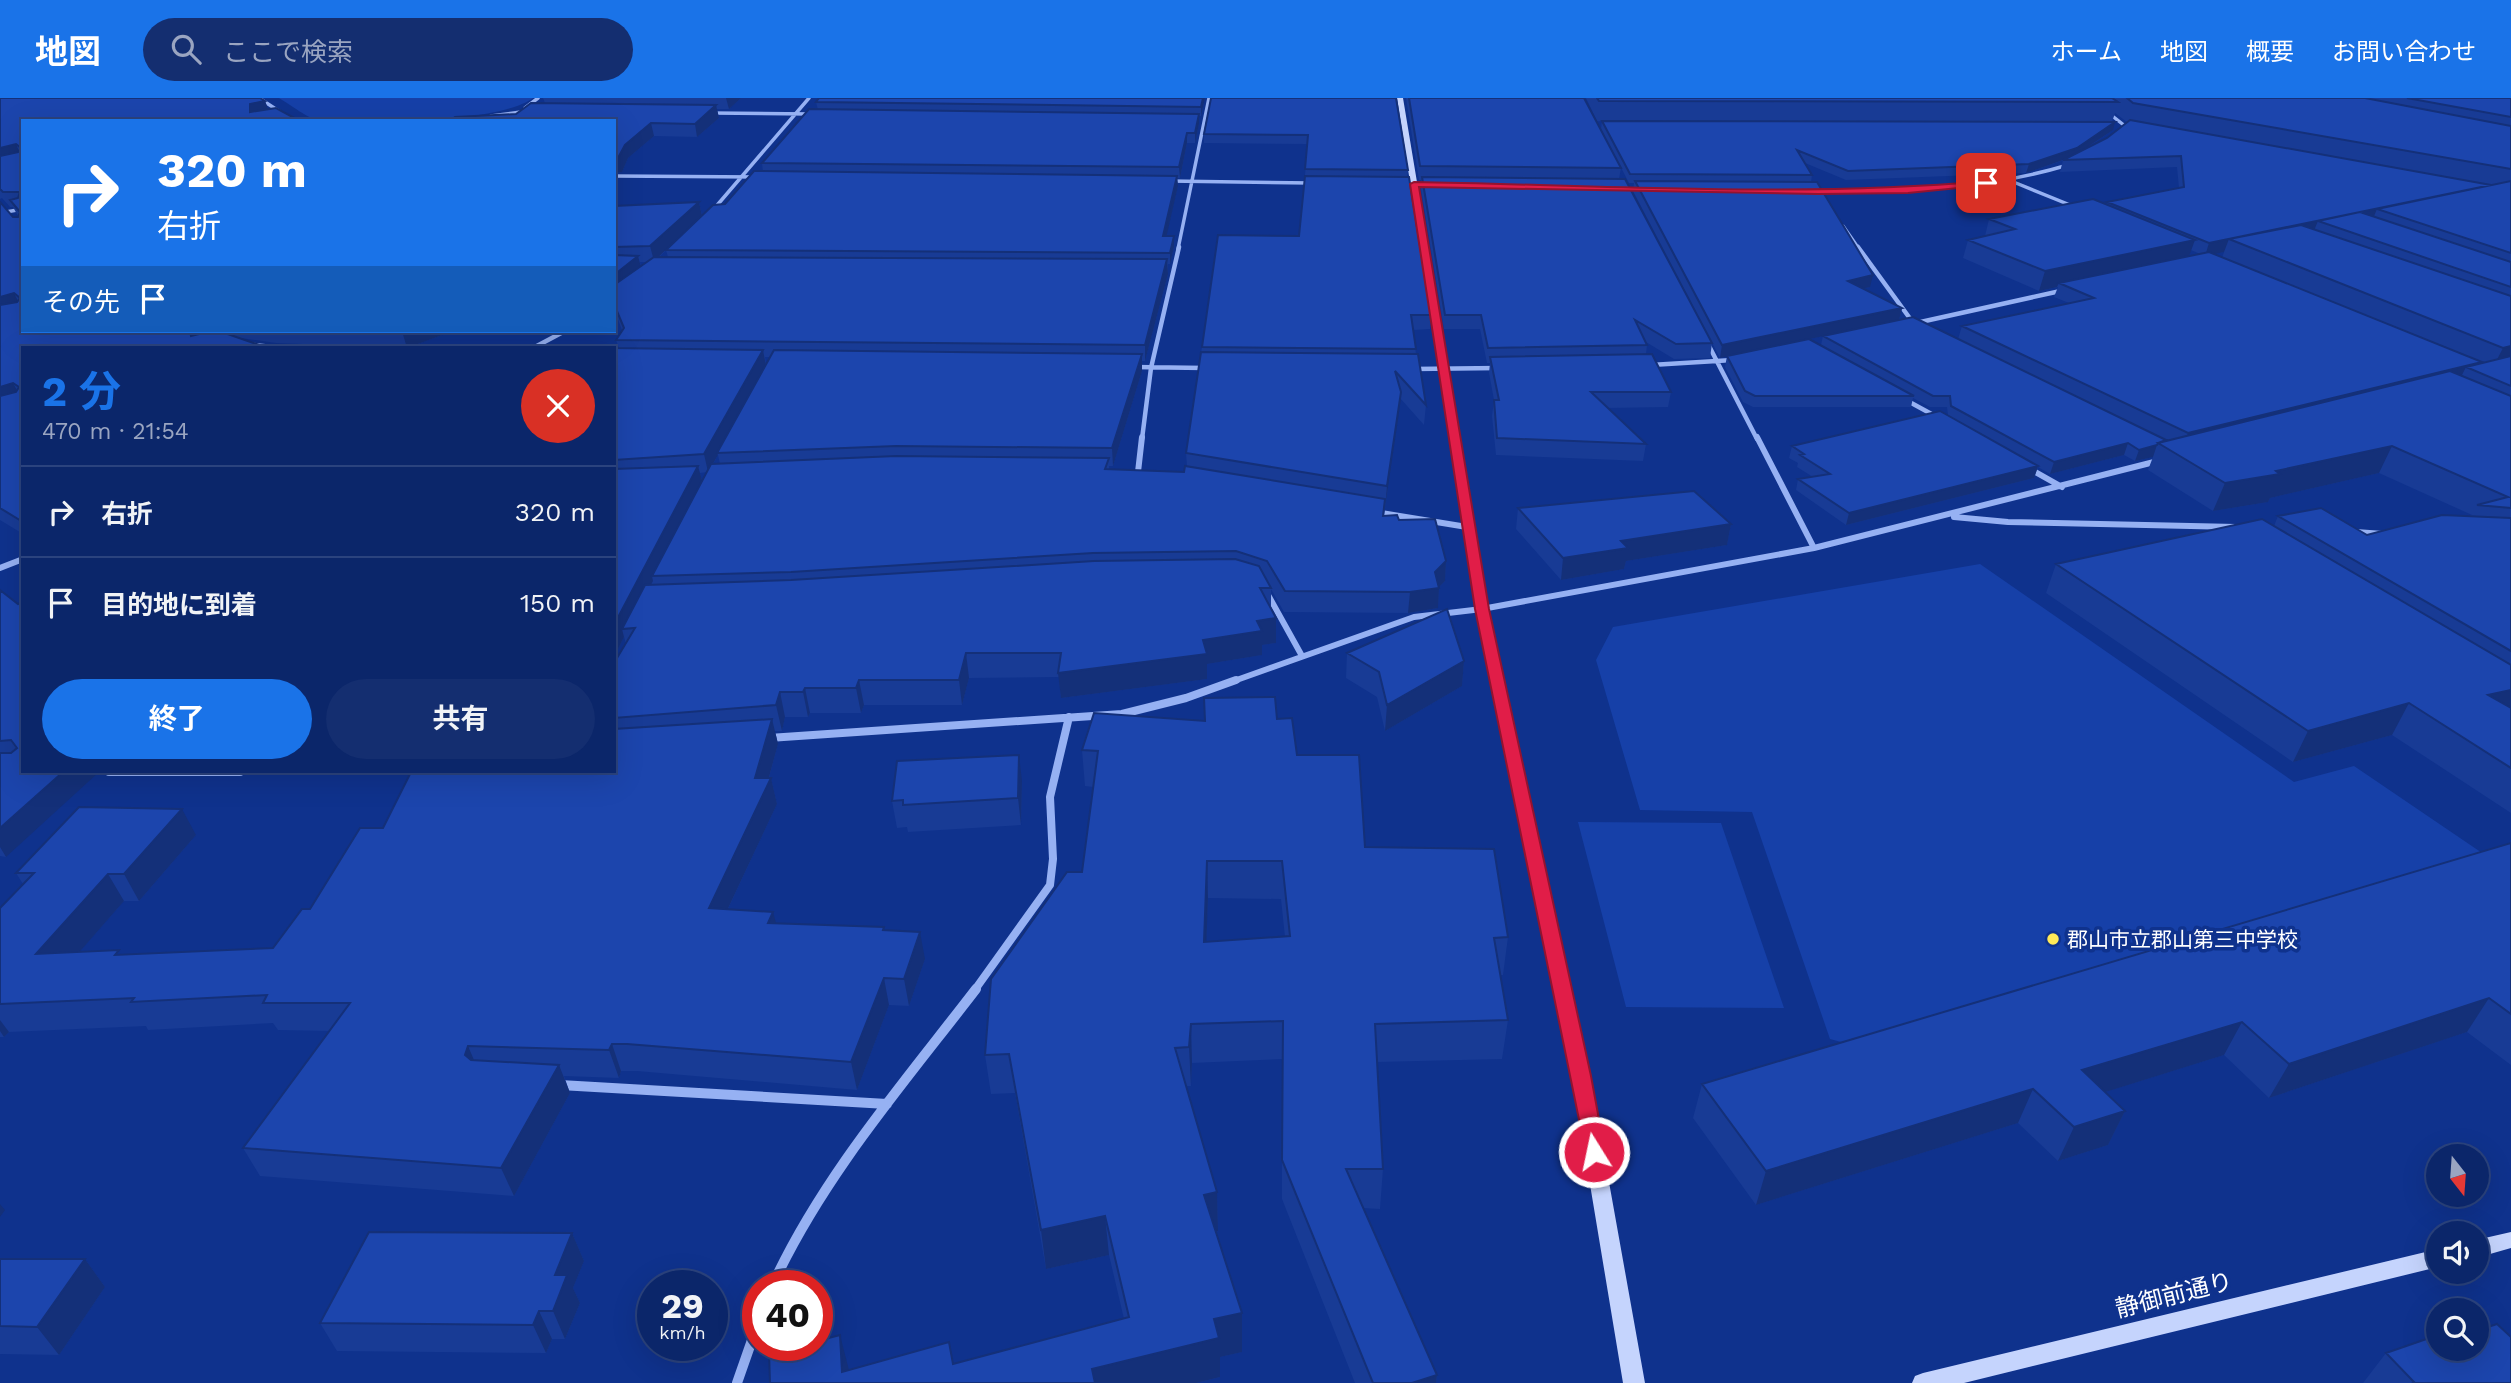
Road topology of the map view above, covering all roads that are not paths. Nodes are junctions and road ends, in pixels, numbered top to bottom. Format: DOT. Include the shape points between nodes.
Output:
graph roads {
  1 [pos="259,98"];
  2 [pos="538,98"];
  3 [pos="809,98"];
  4 [pos="1209,98"];
  5 [pos="1400,98"];
  6 [pos="2098,105"];
  7 [pos="522,111"];
  8 [pos="536,111"];
  9 [pos="700,113"];
  10 [pos="795,114"];
  11 [pos="822,114"];
  12 [pos="286,116"];
  13 [pos="276,117"];
  14 [pos="480,118"];
  15 [pos="291,119"];
  16 [pos="2112,126"];
  17 [pos="2125,126"];
  18 [pos="2135,128"];
  19 [pos="2118,134"];
  20 [pos="2073,163"];
  21 [pos="616,176"];
  22 [pos="741,177"];
  23 [pos="769,177"];
  24 [pos="2010,180"];
  25 [pos="1167,181"];
  26 [pos="1194,181"];
  27 [pos="1318,183"];
  28 [pos="1804,191"];
  29 [pos="1818,191"];
  30 [pos="0,202"];
  31 [pos="1826,202"];
  32 [pos="21,209"];
  33 [pos="8,212"];
  34 [pos="2086,212"];
  35 [pos="0,213"];
  36 [pos="708,215"];
  37 [pos="15,220"];
  38 [pos="1842,225"];
  39 [pos="2079,287"];
  40 [pos="1914,324"];
  41 [pos="1901,327"];
  42 [pos="1926,330"];
  43 [pos="561,333"];
  44 [pos="1706,340"];
  45 [pos="245,344"];
  46 [pos="263,346"];
  47 [pos="537,346"];
  48 [pos="1744,358"];
  49 [pos="1718,363"];
  50 [pos="1649,365"];
  51 [pos="1124,367"];
  52 [pos="1511,367"];
  53 [pos="1152,368"];
  54 [pos="1207,368"];
  55 [pos="1401,369"];
  56 [pos="1443,369"];
  57 [pos="1893,393"];
  58 [pos="1942,420"];
  59 [pos="2168,458"];
  60 [pos="2026,467"];
  61 [pos="1125,471"];
  62 [pos="1138,472"];
  63 [pos="1151,474"];
  64 [pos="2063,488"];
  65 [pos="1373,511"];
  66 [pos="1947,516"];
  67 [pos="1468,527"];
  68 [pos="2239,530"];
  69 [pos="2349,532"];
  70 [pos="2390,534"];
  71 [pos="1814,548"];
  72 [pos="21,560"];
  73 [pos="0,568"];
  74 [pos="1262,585"];
  75 [pos="1482,609"];
  76 [pos="1302,656"];
  77 [pos="1069,717"];
  78 [pos="766,738"];
  79 [pos="553,1084"];
  80 [pos="887,1104"];
  81 [pos="2511,1240"];
  82 [pos="2489,1246"];
  83 [pos="2426,1261"];
  84 [pos="779,1270"];
  85 [pos="745,1361"];
  86 [pos="737,1383"];
  87 [pos="1634,1383"];
  88 [pos="1923,1383"];
  1 -- 12 [label="street"];
  2 -- 7 [label="street"];
  3 -- 10 [label="street"];
  4 -- 26 [label="street"];
  5 -- 56 [label="street"];
  6 -- 17 [label="street"];
  7 -- 8 [label="street"];
  7 -- 14 [label="street"];
  9 -- 10 [label="street"];
  10 -- 11 [label="street"];
  10 -- 22 [label="street"];
  12 -- 13 [label="street"];
  12 -- 15 [label="street"];
  16 -- 17 [label="street"];
  17 -- 18 [label="street"];
  17 -- 19 [label="street"];
  20 -- 24 [label="street"];
  21 -- 22 [label="street"];
  22 -- 23 [label="street"];
  22 -- 36 [label="street"];
  24 -- 29 [label="street" via="1908,190"];
  24 -- 34 [label="street"];
  25 -- 26 [label="street"];
  26 -- 27 [label="street"];
  26 -- 53 [label="street"];
  28 -- 29 [label="street"];
  29 -- 31 [label="street"];
  30 -- 33 [label="street"];
  32 -- 33 [label="street"];
  33 -- 35 [label="street"];
  33 -- 37 [label="street"];
  38 -- 40 [label="street"];
  39 -- 40 [label="street"];
  40 -- 41 [label="street"];
  40 -- 42 [label="street"];
  43 -- 47 [label="street"];
  44 -- 49 [label="street"];
  45 -- 46 [label="street"];
  48 -- 49 [label="street"];
  49 -- 50 [label="street"];
  49 -- 71 [label="street"];
  51 -- 53 [label="street"];
  52 -- 56 [label="street"];
  53 -- 54 [label="street"];
  53 -- 62 [label="street"];
  55 -- 56 [label="street"];
  56 -- 67 [label="street"];
  57 -- 58 [label="street"];
  59 -- 64 [label="street"];
  60 -- 64 [label="street"];
  61 -- 62 [label="street"];
  62 -- 63 [label="street"];
  64 -- 66 [label="street"];
  65 -- 67 [label="street"];
  66 -- 68 [label="street"];
  66 -- 71 [label="street"];
  67 -- 75 [label="street"];
  69 -- 70 [label="street"];
  71 -- 75 [label="street"];
  72 -- 73 [label="street"];
  74 -- 76 [label="street"];
  75 -- 76 [label="street" via="1414,617"];
  75 -- 87 [label="street" via="1581,1076"];
  76 -- 77 [label="street" via="1157,706 1122,714"];
  77 -- 78 [label="street"];
  77 -- 80 [label="street" via="1050,797 1050,885"];
  79 -- 80 [label="street"];
  80 -- 84 [label="street" via="795,1236"];
  81 -- 82 [label="street"];
  83 -- 88 [label="street, 静御前通り"];
  85 -- 86 [label="street"];
}
